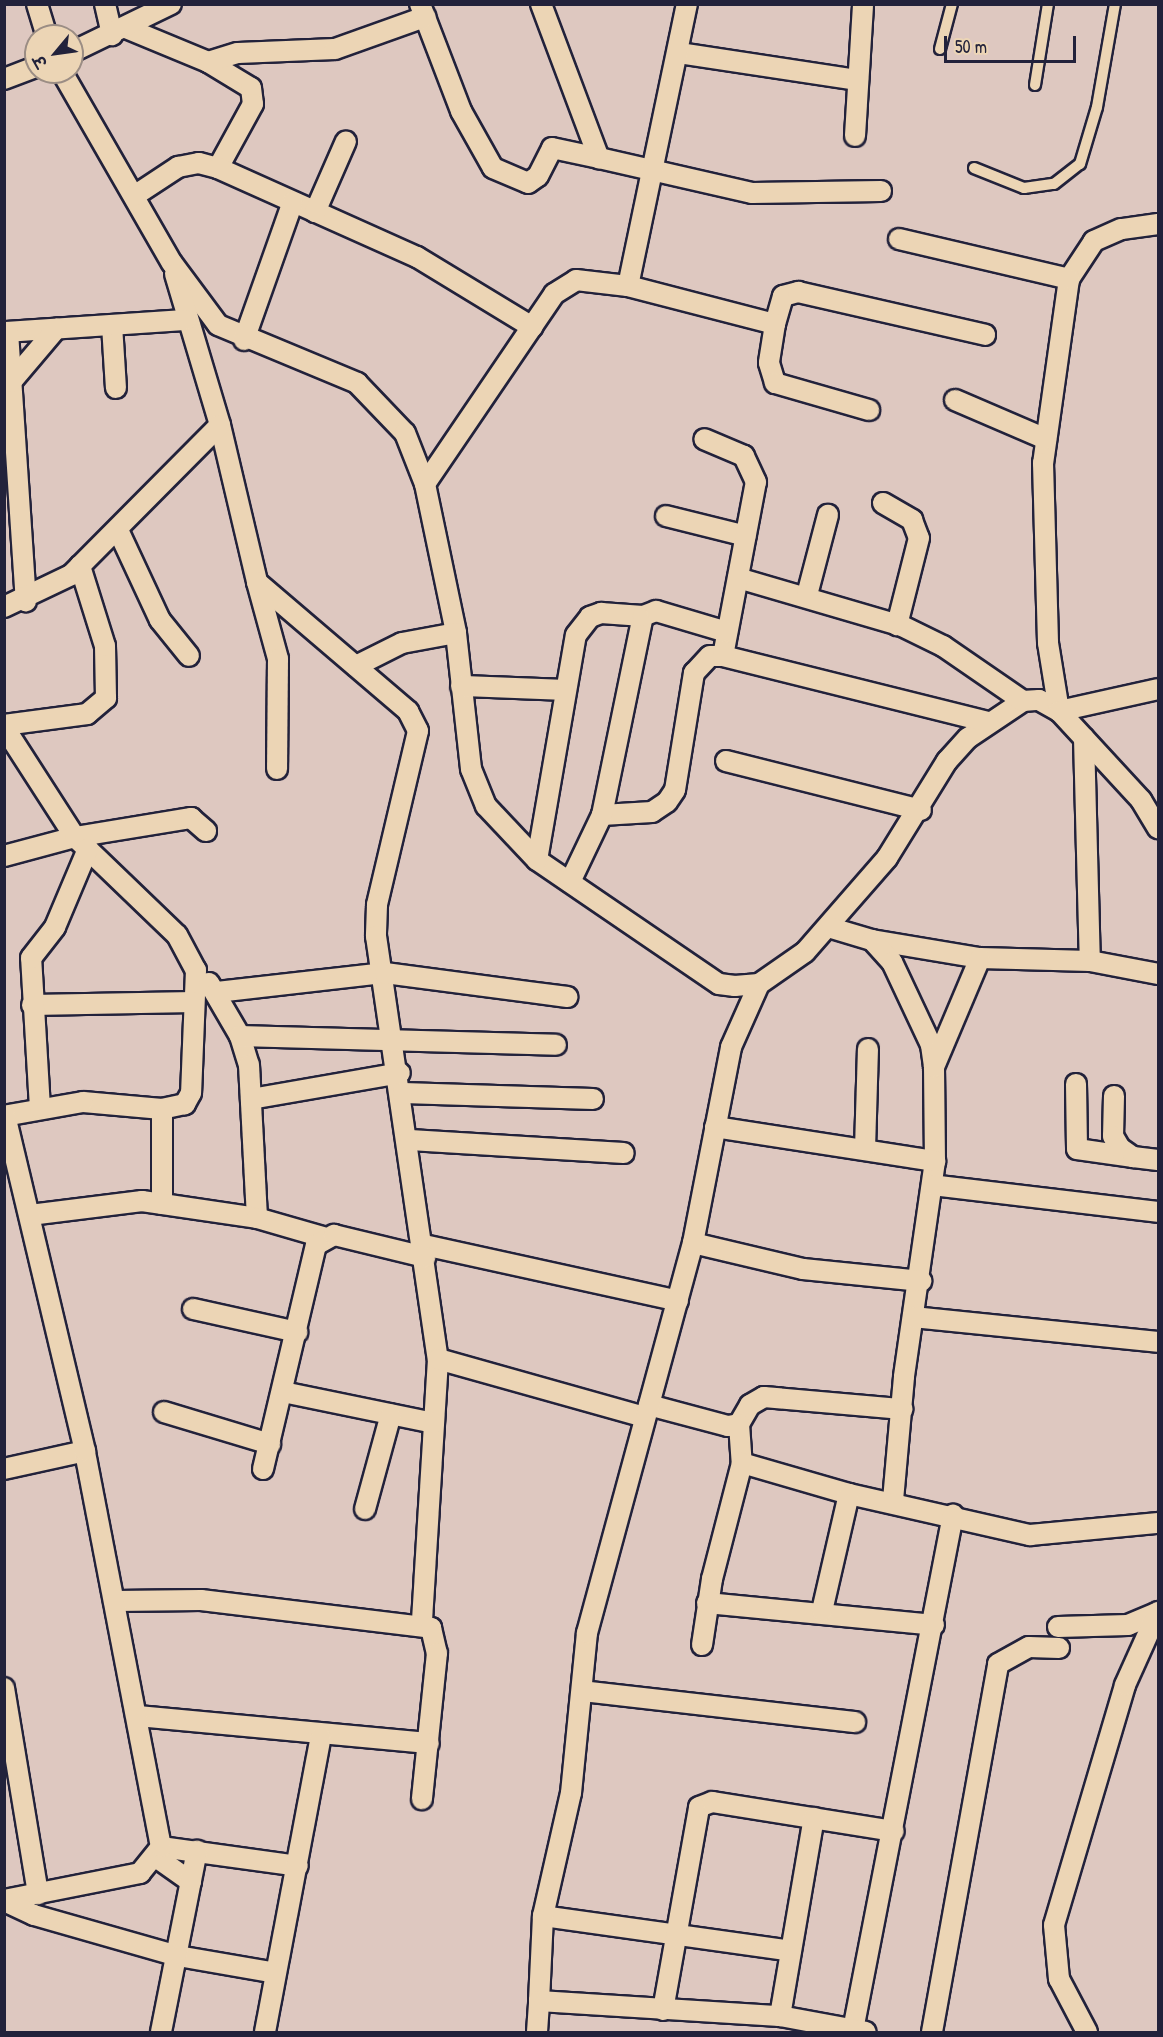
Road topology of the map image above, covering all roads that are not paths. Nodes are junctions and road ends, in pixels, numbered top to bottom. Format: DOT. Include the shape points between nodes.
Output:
graph roads {
  1 [pos="37,4"];
  2 [pos="105,4"];
  3 [pos="171,4"];
  4 [pos="541,4"];
  5 [pos="687,4"];
  6 [pos="863,4"];
  7 [pos="952,4"];
  8 [pos="1048,4"];
  9 [pos="1115,4"];
  10 [pos="422,10"];
  11 [pos="43,24"];
  12 [pos="119,32"];
  13 [pos="84,47"];
  14 [pos="940,49"];
  15 [pos="680,53"];
  16 [pos="208,62"];
  17 [pos="24,72"];
  18 [pos="4,79"];
  19 [pos="858,81"];
  20 [pos="69,84"];
  21 [pos="1035,85"];
  22 [pos="855,136"];
  23 [pos="346,141"];
  24 [pos="599,158"];
  25 [pos="218,168"];
  26 [pos="974,168"];
  27 [pos="655,173"];
  28 [pos="881,191"];
  29 [pos="134,196"];
  30 [pos="293,202"];
  31 [pos="315,212"];
  32 [pos="1157,228"];
  33 [pos="899,239"];
  34 [pos="172,263"];
  35 [pos="1069,279"];
  36 [pos="628,286"];
  37 [pos="186,320"];
  38 [pos="775,324"];
  39 [pos="112,325"];
  40 [pos="532,327"];
  41 [pos="56,329"];
  42 [pos="6,332"];
  43 [pos="985,335"];
  44 [pos="244,340"];
  45 [pos="11,382"];
  46 [pos="116,388"];
  47 [pos="954,400"];
  48 [pos="869,410"];
  49 [pos="220,425"];
  50 [pos="704,439"];
  51 [pos="1046,439"];
  52 [pos="425,484"];
  53 [pos="883,503"];
  54 [pos="828,515"];
  55 [pos="666,516"];
  56 [pos="118,530"];
  57 [pos="746,536"];
  58 [pos="80,567"];
  59 [pos="738,578"];
  60 [pos="257,582"];
  61 [pos="807,596"];
  62 [pos="26,601"];
  63 [pos="4,607"];
  64 [pos="642,616"];
  65 [pos="897,625"];
  66 [pos="727,632"];
  67 [pos="456,633"];
  68 [pos="189,656"];
  69 [pos="723,656"];
  70 [pos="356,666"];
  71 [pos="461,686"];
  72 [pos="1158,689"];
  73 [pos="563,690"];
  74 [pos="1023,701"];
  75 [pos="1059,711"];
  76 [pos="988,722"];
  77 [pos="4,726"];
  78 [pos="1084,738"];
  79 [pos="726,761"];
  80 [pos="277,770"];
  81 [pos="921,810"];
  82 [pos="602,815"];
  83 [pos="1158,828"];
  84 [pos="206,831"];
  85 [pos="82,843"];
  86 [pos="4,856"];
  87 [pos="537,860"];
  88 [pos="570,882"];
  89 [pos="828,927"];
  90 [pos="872,940"];
  91 [pos="980,958"];
  92 [pos="1090,961"];
  93 [pos="196,970"];
  94 [pos="385,973"];
  95 [pos="1158,974"];
  96 [pos="759,984"];
  97 [pos="217,992"];
  98 [pos="567,998"];
  99 [pos="194,1002"];
  100 [pos="32,1005"];
  101 [pos="240,1036"];
  102 [pos="395,1037"];
  103 [pos="556,1045"];
  104 [pos="868,1049"];
  105 [pos="934,1067"];
  106 [pos="400,1072"];
  107 [pos="1076,1084"];
  108 [pos="403,1093"];
  109 [pos="1114,1095"];
  110 [pos="251,1099"];
  111 [pos="592,1100"];
  112 [pos="40,1108"];
  113 [pos="162,1109"];
  114 [pos="5,1116"];
  115 [pos="715,1127"];
  116 [pos="410,1140"];
  117 [pos="865,1149"];
  118 [pos="624,1153"];
  119 [pos="1133,1156"];
  120 [pos="1158,1160"];
  121 [pos="935,1161"];
  122 [pos="932,1185"];
  123 [pos="162,1204"];
  124 [pos="1158,1212"];
  125 [pos="30,1215"];
  126 [pos="257,1218"];
  127 [pos="323,1237"];
  128 [pos="693,1243"];
  129 [pos="424,1251"];
  130 [pos="921,1281"];
  131 [pos="678,1301"];
  132 [pos="193,1309"];
  133 [pos="913,1317"];
  134 [pos="297,1332"];
  135 [pos="1158,1342"];
  136 [pos="438,1359"];
  137 [pos="283,1392"];
  138 [pos="902,1409"];
  139 [pos="647,1411"];
  140 [pos="165,1412"];
  141 [pos="392,1414"];
  142 [pos="434,1423"];
  143 [pos="739,1424"];
  144 [pos="270,1444"];
  145 [pos="85,1451"];
  146 [pos="742,1463"];
  147 [pos="4,1469"];
  148 [pos="263,1469"];
  149 [pos="849,1494"];
  150 [pos="893,1501"];
  151 [pos="365,1509"];
  152 [pos="953,1515"];
  153 [pos="1158,1523"];
  154 [pos="116,1600"];
  155 [pos="707,1603"];
  156 [pos="822,1611"];
  157 [pos="1158,1612"];
  158 [pos="422,1624"];
  159 [pos="934,1625"];
  160 [pos="1058,1627"];
  161 [pos="702,1645"];
  162 [pos="1059,1648"];
  163 [pos="4,1688"];
  164 [pos="582,1691"];
  165 [pos="136,1716"];
  166 [pos="855,1722"];
  167 [pos="321,1737"];
  168 [pos="9,1741"];
  169 [pos="429,1743"];
  170 [pos="422,1799"];
  171 [pos="814,1818"];
  172 [pos="894,1831"];
  173 [pos="197,1851"];
  174 [pos="158,1852"];
  175 [pos="298,1866"];
  176 [pos="191,1882"];
  177 [pos="38,1894"];
  178 [pos="4,1900"];
  179 [pos="543,1916"];
  180 [pos="674,1931"];
  181 [pos="791,1951"];
  182 [pos="178,1956"];
  183 [pos="276,1973"];
  184 [pos="539,2001"];
  185 [pos="663,2010"];
  186 [pos="780,2016"];
  187 [pos="736,2023"];
  188 [pos="860,2031"];
  189 [pos="161,2032"];
  190 [pos="265,2032"];
  191 [pos="537,2032"];
  192 [pos="932,2032"];
  193 [pos="1087,2032"];
  1 -- 11 [label="street"];
  2 -- 12 [label="street"];
  3 -- 12 [label="street"];
  4 -- 24 [label="street"];
  5 -- 15 [label="street"];
  6 -- 19 [label="street"];
  7 -- 14 [label="lane"];
  8 -- 21 [label="lane"];
  9 -- 26 [label="lane" via="1097,107 1080,164 1054,184 1024,188"];
  10 -- 16 [label="street" via="335,49 260,50"];
  10 -- 24 [label="street" via="461,111 500,175 534,180 552,148"];
  12 -- 13 [label="street"];
  12 -- 16 [label="street"];
  15 -- 19 [label="street"];
  15 -- 27 [label="street"];
  16 -- 25 [label="street" via="244,81 254,94"];
  17 -- 18 [label="street"];
  19 -- 22 [label="street"];
  20 -- 29 [label="street"];
  23 -- 31 [label="street"];
  24 -- 27 [label="street"];
  25 -- 29 [label="street" via="199,163 178,167"];
  25 -- 30 [label="street"];
  27 -- 28 [label="street" via="776,195"];
  27 -- 36 [label="street"];
  29 -- 34 [label="street"];
  30 -- 31 [label="street"];
  30 -- 44 [label="street"];
  31 -- 40 [label="street" via="417,257"];
  32 -- 35 [label="street" via="1121,229 1094,241"];
  33 -- 35 [label="street"];
  34 -- 37 [label="street"];
  34 -- 44 [label="street" via="219,325"];
  35 -- 51 [label="street"];
  36 -- 38 [label="street"];
  36 -- 40 [label="street" via="587,279 563,285"];
  37 -- 39 [label="street"];
  37 -- 49 [label="street"];
  38 -- 43 [label="street" via="783,296 798,292"];
  38 -- 48 [label="street" via="769,363 775,383"];
  39 -- 41 [label="street"];
  39 -- 46 [label="street"];
  40 -- 52 [label="street"];
  41 -- 42 [label="street"];
  41 -- 45 [label="street"];
  42 -- 45 [label="street"];
  44 -- 52 [label="street" via="316,362 357,383 405,433"];
  45 -- 62 [label="street"];
  47 -- 51 [label="street"];
  49 -- 56 [label="street"];
  49 -- 60 [label="street"];
  50 -- 57 [label="street" via="744,456 754,467"];
  51 -- 75 [label="street" via="1047,622"];
  52 -- 67 [label="street"];
  53 -- 65 [label="street" via="912,520 919,538"];
  54 -- 61 [label="street"];
  55 -- 57 [label="street"];
  56 -- 58 [label="street"];
  56 -- 68 [label="street" via="160,620"];
  57 -- 59 [label="street"];
  58 -- 62 [label="street"];
  58 -- 77 [label="street" via="105,646 106,698 87,714"];
  59 -- 61 [label="street"];
  59 -- 66 [label="street"];
  60 -- 70 [label="street"];
  60 -- 80 [label="street" via="278,659"];
  61 -- 65 [label="street"];
  62 -- 63 [label="street"];
  64 -- 66 [label="street" via="656,610"];
  64 -- 73 [label="street" via="590,616 576,635"];
  64 -- 82 [label="street"];
  65 -- 74 [label="street" via="943,646"];
  66 -- 69 [label="street"];
  67 -- 70 [label="street" via="402,644"];
  67 -- 71 [label="street"];
  69 -- 76 [label="street"];
  69 -- 82 [label="street" via="710,656 694,673 675,790 668,802 652,812"];
  70 -- 94 [label="street" via="408,711 418,731 377,905 378,952"];
  71 -- 73 [label="street"];
  71 -- 87 [label="street" via="464,739 486,806"];
  72 -- 75 [label="street"];
  73 -- 87 [label="street"];
  74 -- 75 [label="street" via="1039,700"];
  74 -- 76 [label="street"];
  75 -- 78 [label="street"];
  76 -- 81 [label="street" via="947,761"];
  77 -- 85 [label="street"];
  78 -- 83 [label="street" via="1141,800"];
  78 -- 92 [label="street"];
  79 -- 81 [label="street"];
  81 -- 89 [label="street"];
  82 -- 88 [label="street"];
  84 -- 85 [label="street" via="191,818"];
  85 -- 86 [label="street"];
  85 -- 93 [label="street" via="177,935"];
  85 -- 100 [label="street" via="55,927 34,949"];
  87 -- 88 [label="street"];
  88 -- 96 [label="street" via="718,984"];
  89 -- 90 [label="street"];
  89 -- 96 [label="street" via="805,952"];
  90 -- 91 [label="street"];
  90 -- 105 [label="street" via="892,962 931,1045"];
  91 -- 92 [label="street"];
  91 -- 105 [label="street"];
  92 -- 95 [label="street"];
  93 -- 97 [label="street"];
  93 -- 99 [label="street"];
  94 -- 97 [label="street"];
  94 -- 98 [label="street"];
  94 -- 102 [label="street"];
  96 -- 115 [label="street" via="731,1047"];
  97 -- 101 [label="street"];
  99 -- 100 [label="street"];
  99 -- 113 [label="street" via="191,1093 177,1108"];
  100 -- 112 [label="street"];
  101 -- 102 [label="street"];
  101 -- 110 [label="street"];
  102 -- 103 [label="street"];
  102 -- 106 [label="street"];
  104 -- 117 [label="street"];
  105 -- 121 [label="street"];
  106 -- 108 [label="street"];
  106 -- 110 [label="street"];
  107 -- 119 [label="street" via="1077,1149"];
  108 -- 111 [label="street"];
  108 -- 116 [label="street"];
  109 -- 119 [label="street" via="1113,1136"];
  110 -- 126 [label="street"];
  112 -- 113 [label="street" via="83,1102"];
  112 -- 114 [label="street"];
  113 -- 123 [label="street"];
  114 -- 125 [label="street"];
  115 -- 117 [label="street"];
  115 -- 128 [label="street"];
  116 -- 118 [label="street"];
  116 -- 129 [label="street"];
  117 -- 121 [label="street"];
  119 -- 120 [label="street"];
  121 -- 122 [label="street"];
  122 -- 124 [label="street"];
  122 -- 130 [label="street"];
  123 -- 125 [label="street" via="117,1202"];
  123 -- 126 [label="street"];
  125 -- 145 [label="street"];
  126 -- 127 [label="street"];
  127 -- 129 [label="street"];
  127 -- 134 [label="street" via="316,1245"];
  128 -- 130 [label="street" via="803,1269"];
  128 -- 131 [label="street"];
  129 -- 131 [label="street"];
  129 -- 136 [label="street"];
  130 -- 133 [label="street"];
  131 -- 139 [label="street"];
  132 -- 134 [label="street"];
  133 -- 135 [label="street"];
  133 -- 138 [label="street"];
  134 -- 137 [label="street"];
  136 -- 139 [label="street"];
  136 -- 142 [label="street"];
  137 -- 141 [label="street"];
  137 -- 144 [label="street"];
  138 -- 143 [label="street" via="764,1397 750,1405"];
  138 -- 150 [label="street"];
  139 -- 143 [label="street" via="728,1426"];
  139 -- 164 [label="street" via="587,1633"];
  140 -- 144 [label="street"];
  141 -- 142 [label="street"];
  141 -- 151 [label="street"];
  142 -- 158 [label="street"];
  143 -- 146 [label="street"];
  144 -- 148 [label="street"];
  145 -- 147 [label="street"];
  145 -- 154 [label="street"];
  146 -- 149 [label="street"];
  146 -- 155 [label="street"];
  149 -- 150 [label="street"];
  149 -- 156 [label="street"];
  150 -- 152 [label="street"];
  152 -- 153 [label="street" via="1030,1535"];
  152 -- 159 [label="street"];
  154 -- 158 [label="street" via="201,1600"];
  154 -- 165 [label="street"];
  155 -- 156 [label="street"];
  155 -- 161 [label="street"];
  156 -- 159 [label="street"];
  157 -- 160 [label="street" via="1128,1625"];
  157 -- 193 [label="street" via="1125,1685 1054,1925 1059,1979"];
  158 -- 169 [label="street" via="436,1637"];
  159 -- 172 [label="street"];
  162 -- 192 [label="street" via="1029,1647 998,1664"];
  163 -- 168 [label="street"];
  164 -- 166 [label="street"];
  164 -- 179 [label="street" via="571,1793"];
  165 -- 167 [label="street"];
  165 -- 174 [label="street"];
  167 -- 169 [label="street"];
  167 -- 175 [label="street"];
  168 -- 177 [label="street"];
  169 -- 170 [label="street"];
  171 -- 172 [label="street"];
  171 -- 180 [label="street" via="712,1802 699,1807"];
  171 -- 181 [label="street"];
  172 -- 188 [label="street"];
  173 -- 174 [label="street"];
  173 -- 175 [label="street"];
  173 -- 176 [label="street"];
  174 -- 176 [label="street"];
  174 -- 177 [label="street" via="140,1872"];
  175 -- 183 [label="street"];
  176 -- 182 [label="street"];
  177 -- 178 [label="street"];
  178 -- 182 [label="street" via="34,1915"];
  179 -- 180 [label="street"];
  179 -- 184 [label="street"];
  180 -- 181 [label="street"];
  180 -- 185 [label="street"];
  181 -- 186 [label="street"];
  182 -- 183 [label="street"];
  182 -- 189 [label="street"];
  183 -- 190 [label="street"];
  184 -- 185 [label="street"];
  184 -- 191 [label="street"];
  185 -- 187 [label="street"];
  186 -- 187 [label="street"];
  186 -- 188 [label="street"];
}
